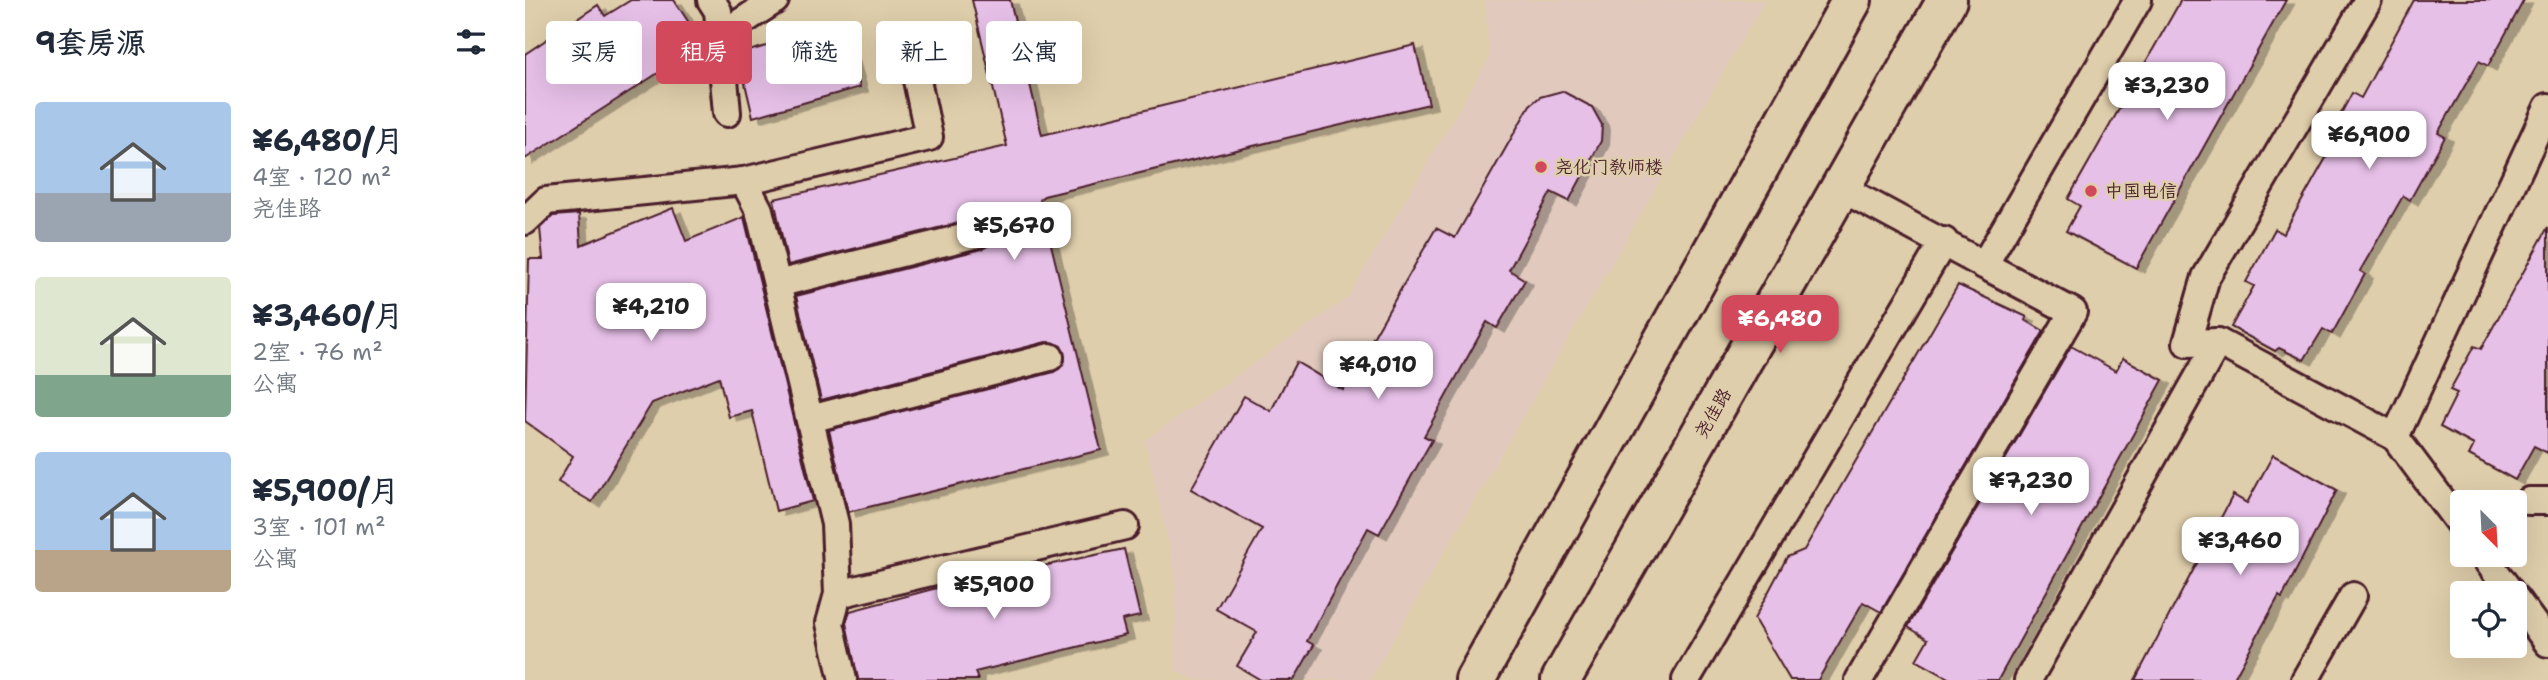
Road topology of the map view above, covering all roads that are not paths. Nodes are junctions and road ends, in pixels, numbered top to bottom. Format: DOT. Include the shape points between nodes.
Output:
graph roads {
  1 [pos="711,0"];
  2 [pos="775,0"];
  3 [pos="1852,0"];
  4 [pos="1947,0"];
  5 [pos="2137,0"];
  6 [pos="2368,0"];
  7 [pos="719,21"];
  8 [pos="743,21"];
  9 [pos="724,84"];
  10 [pos="917,84"];
  11 [pos="2548,107"];
  12 [pos="727,113"];
  13 [pos="744,181"];
  14 [pos="1840,188"];
  15 [pos="525,221"];
  16 [pos="978,234"];
  17 [pos="1944,242"];
  18 [pos="1984,265"];
  19 [pos="777,284"];
  20 [pos="2218,342"];
  21 [pos="1050,357"];
  22 [pos="810,419"];
  23 [pos="2396,437"];
  24 [pos="2450,511"];
  25 [pos="1125,526"];
  26 [pos="838,594"];
  27 [pos="2353,596"];
  28 [pos="2527,614"];
  29 [pos="2548,643"];
  30 [pos="843,680"];
  31 [pos="1475,680"];
  32 [pos="1561,680"];
  33 [pos="1686,680"];
  34 [pos="1859,680"];
  35 [pos="2028,680"];
  36 [pos="2305,680"];
  1 -- 7 [label="lane"];
  2 -- 8 [label="lane"];
  3 -- 31 [label="main road"];
  4 -- 14 [label="main road, 尧佳路"];
  5 -- 18 [label="lane"];
  6 -- 20 [label="lane" via="2206,277 2187,343"];
  9 -- 12 [label="lane"];
  10 -- 13 [label="lane" via="929,137"];
  11 -- 23 [label="lane"];
  13 -- 15 [label="lane" via="546,201"];
  13 -- 19 [label="lane" via="759,210"];
  14 -- 17 [label="lane"];
  14 -- 32 [label="main road, 尧佳路"];
  16 -- 19 [label="lane"];
  17 -- 18 [label="lane"];
  17 -- 33 [label="lane"];
  18 -- 34 [label="lane" via="2073,312"];
  19 -- 22 [label="lane"];
  20 -- 23 [label="lane"];
  20 -- 35 [label="lane"];
  21 -- 22 [label="lane"];
  22 -- 26 [label="lane" via="835,524"];
  23 -- 24 [label="lane"];
  25 -- 26 [label="lane"];
  26 -- 30 [label="lane" via="830,623"];
  27 -- 36 [label="lane"];
  28 -- 29 [label="lane"];
}
